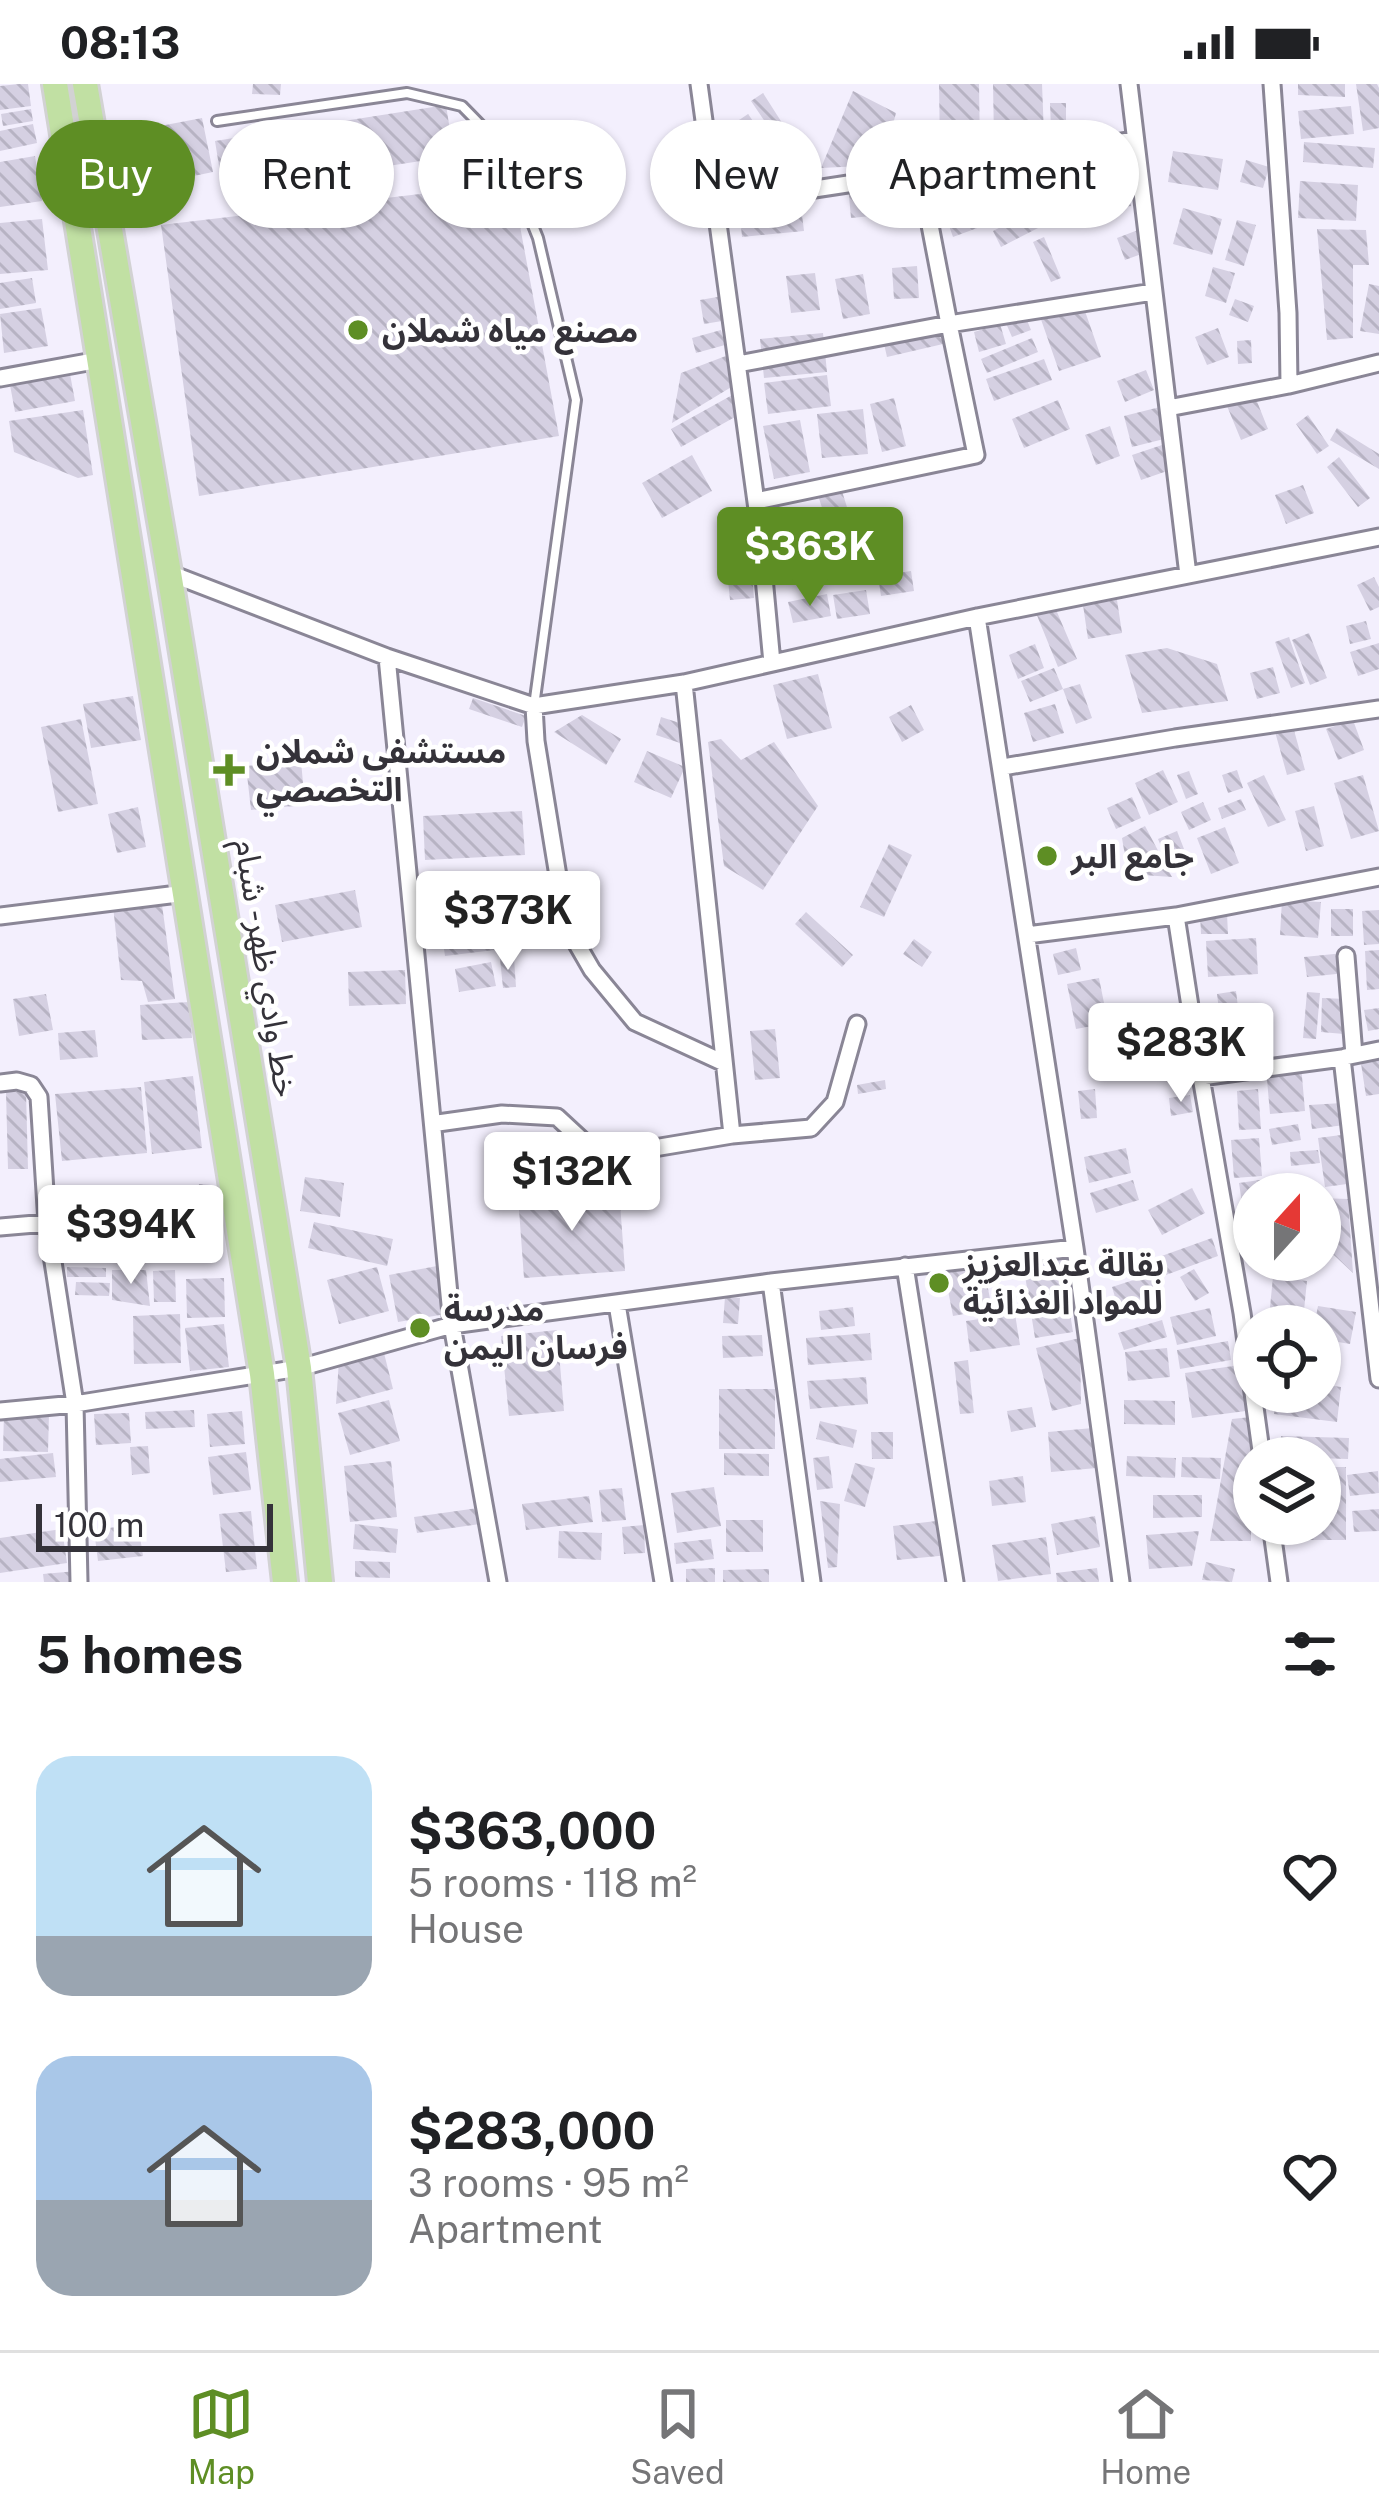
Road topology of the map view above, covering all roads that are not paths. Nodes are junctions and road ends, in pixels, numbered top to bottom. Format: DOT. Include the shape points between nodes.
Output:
graph roads {
  1 [pos="56,84"];
  2 [pos="85,84"];
  3 [pos="699,84"];
  4 [pos="1129,84"];
  5 [pos="1272,84"];
  6 [pos="704,120"];
  7 [pos="1133,120"];
  8 [pos="217,121"];
  9 [pos="1139,174"];
  10 [pos="719,228"];
  11 [pos="931,228"];
  12 [pos="1153,292"];
  13 [pos="949,324"];
  14 [pos="99,360"];
  15 [pos="1379,363"];
  16 [pos="738,364"];
  17 [pos="0,378"];
  18 [pos="1289,385"];
  19 [pos="1168,408"];
  20 [pos="756,501"];
  21 [pos="1379,537"];
  22 [pos="169,572"];
  23 [pos="1188,575"];
  24 [pos="977,616"];
  25 [pos="387,657"];
  26 [pos="772,663"];
  27 [pos="684,683"];
  28 [pos="534,706"];
  29 [pos="1379,709"];
  30 [pos="1003,767"];
  31 [pos="1379,877"];
  32 [pos="186,893"];
  33 [pos="0,916"];
  34 [pos="1175,916"];
  35 [pos="1027,935"];
  36 [pos="1346,956"];
  37 [pos="857,1024"];
  38 [pos="1379,1050"];
  39 [pos="1348,1056"];
  40 [pos="724,1063"];
  41 [pos="1201,1077"];
  42 [pos="0,1083"];
  43 [pos="438,1123"];
  44 [pos="731,1135"];
  45 [pos="47,1223"];
  46 [pos="0,1227"];
  47 [pos="1075,1248"];
  48 [pos="905,1266"];
  49 [pos="771,1282"];
  50 [pos="617,1304"];
  51 [pos="452,1325"];
  52 [pos="299,1368"];
  53 [pos="262,1374"];
  54 [pos="1379,1379"];
  55 [pos="75,1404"];
  56 [pos="0,1411"];
  57 [pos="1259,1437"];
  58 [pos="1274,1545"];
  59 [pos="79,1582"];
  60 [pos="285,1582"];
  61 [pos="320,1582"];
  62 [pos="498,1582"];
  63 [pos="663,1582"];
  64 [pos="812,1582"];
  65 [pos="955,1582"];
  66 [pos="1121,1582"];
  67 [pos="1279,1582"];
  1 -- 14 [label="main road, خط وادي ظهر - شبام"];
  2 -- 22 [label="main road, خط وادي ظهر - شبام"];
  3 -- 6 [label="street"];
  4 -- 7 [label="street"];
  5 -- 18 [label="street"];
  8 -- 28 [label="lane" via="406,93 462,106 501,146 538,238 576,400"];
  9 -- 12 [label="street"];
  10 -- 16 [label="street"];
  11 -- 13 [label="street"];
  12 -- 13 [label="street"];
  12 -- 19 [label="street"];
  13 -- 16 [label="street"];
  13 -- 20 [label="street" via="976,455"];
  14 -- 17 [label="street"];
  14 -- 32 [label="main road, خط وادي ظهر - شبام"];
  15 -- 18 [label="street"];
  16 -- 20 [label="street"];
  18 -- 19 [label="street"];
  19 -- 23 [label="street"];
  20 -- 26 [label="street"];
  21 -- 23 [label="street"];
  22 -- 25 [label="street"];
  22 -- 52 [label="main road, خط وادي ظهر - شبام"];
  23 -- 24 [label="street"];
  24 -- 26 [label="street"];
  24 -- 30 [label="street"];
  25 -- 28 [label="street"];
  25 -- 51 [label="street"];
  26 -- 27 [label="street"];
  27 -- 28 [label="street"];
  27 -- 40 [label="street"];
  28 -- 40 [label="street" via="566,925 635,1022"];
  29 -- 30 [label="street"];
  30 -- 35 [label="street"];
  31 -- 34 [label="street"];
  32 -- 33 [label="street"];
  32 -- 53 [label="main road, خط وادي ظهر - شبام"];
  34 -- 35 [label="street"];
  34 -- 41 [label="street"];
  35 -- 47 [label="street"];
  36 -- 39 [label="street"];
  37 -- 44 [label="street" via="835,1102 811,1128"];
  38 -- 39 [label="street"];
  39 -- 41 [label="street"];
  39 -- 54 [label="street"];
  40 -- 44 [label="street"];
  41 -- 57 [label="street"];
  42 -- 45 [label="street" via="31,1084 39,1097"];
  43 -- 44 [label="street" via="557,1117 584,1142 630,1152"];
  45 -- 46 [label="street"];
  45 -- 55 [label="street"];
  47 -- 48 [label="street"];
  47 -- 66 [label="street"];
  48 -- 49 [label="street"];
  48 -- 65 [label="street"];
  49 -- 50 [label="street"];
  49 -- 64 [label="street"];
  50 -- 51 [label="street"];
  50 -- 63 [label="street"];
  51 -- 52 [label="street"];
  51 -- 62 [label="street"];
  52 -- 53 [label="street"];
  52 -- 61 [label="main road, خط وادي ظهر - شبام"];
  53 -- 55 [label="street"];
  53 -- 60 [label="main road, خط وادي ظهر - شبام"];
  55 -- 56 [label="street"];
  55 -- 59 [label="street"];
  58 -- 67 [label="street"];
}
